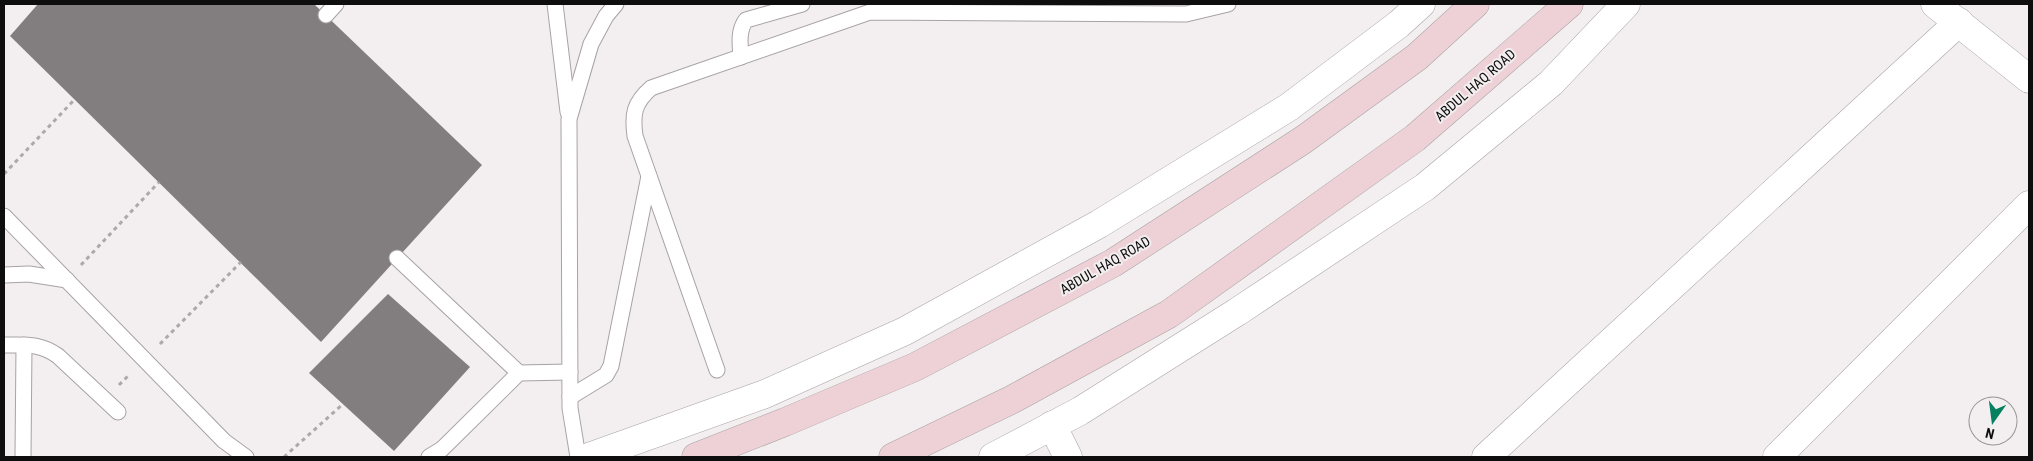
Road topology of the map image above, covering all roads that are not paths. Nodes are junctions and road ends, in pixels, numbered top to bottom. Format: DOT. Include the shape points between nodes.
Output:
graph roads {
  1 [pos="336,4"];
  2 [pos="554,4"];
  3 [pos="616,4"];
  4 [pos="802,4"];
  5 [pos="1228,4"];
  6 [pos="1421,4"];
  7 [pos="1475,4"];
  8 [pos="1569,4"];
  9 [pos="1626,4"];
  10 [pos="1936,4"];
  11 [pos="326,15"];
  12 [pos="1959,22"];
  13 [pos="741,57"];
  14 [pos="2029,79"];
  15 [pos="569,119"];
  16 [pos="649,176"];
  17 [pos="2029,205"];
  18 [pos="4,216"];
  19 [pos="397,258"];
  20 [pos="4,275"];
  21 [pos="67,280"];
  22 [pos="4,345"];
  23 [pos="24,345"];
  24 [pos="717,370"];
  25 [pos="570,372"];
  26 [pos="519,373"];
  27 [pos="570,398"];
  28 [pos="118,412"];
  29 [pos="1052,425"];
  30 [pos="23,457"];
  31 [pos="246,457"];
  32 [pos="429,457"];
  33 [pos="578,457"];
  34 [pos="589,457"];
  35 [pos="696,457"];
  36 [pos="893,457"];
  37 [pos="993,457"];
  38 [pos="1068,457"];
  39 [pos="1486,457"];
  40 [pos="1776,457"];
  1 -- 11 [label="lane"];
  2 -- 15 [label="lane"];
  3 -- 15 [label="lane" via="591,44"];
  4 -- 13 [label="lane" via="746,20 740,33"];
  5 -- 13 [label="lane" via="1186,14 870,12"];
  6 -- 34 [label="street" via="1289,107 1099,224 906,331 765,394"];
  7 -- 35 [label="main road, ABDUL HAQ ROAD" via="1417,57 1303,140 1113,263 915,367"];
  8 -- 36 [label="main road, ABDUL HAQ ROAD" via="1415,138 1168,314 1013,398"];
  9 -- 29 [label="street" via="1551,83 1425,187 1237,312 1080,411"];
  10 -- 12 [label="street"];
  12 -- 14 [label="street"];
  12 -- 39 [label="street"];
  13 -- 16 [label="lane" via="651,88 643,95 633,120"];
  15 -- 25 [label="lane"];
  16 -- 24 [label="lane"];
  16 -- 27 [label="lane" via="611,366 606,375"];
  17 -- 40 [label="street"];
  18 -- 21 [label="lane"];
  19 -- 26 [label="lane"];
  20 -- 21 [label="lane" via="29,274"];
  21 -- 31 [label="lane" via="224,441"];
  22 -- 23 [label="lane"];
  23 -- 28 [label="lane" via="36,346 58,356"];
  23 -- 30 [label="lane"];
  25 -- 26 [label="lane"];
  25 -- 27 [label="lane"];
  26 -- 32 [label="lane" via="442,449"];
  27 -- 33 [label="lane"];
  29 -- 37 [label="street"];
  29 -- 38 [label="street"];
}
